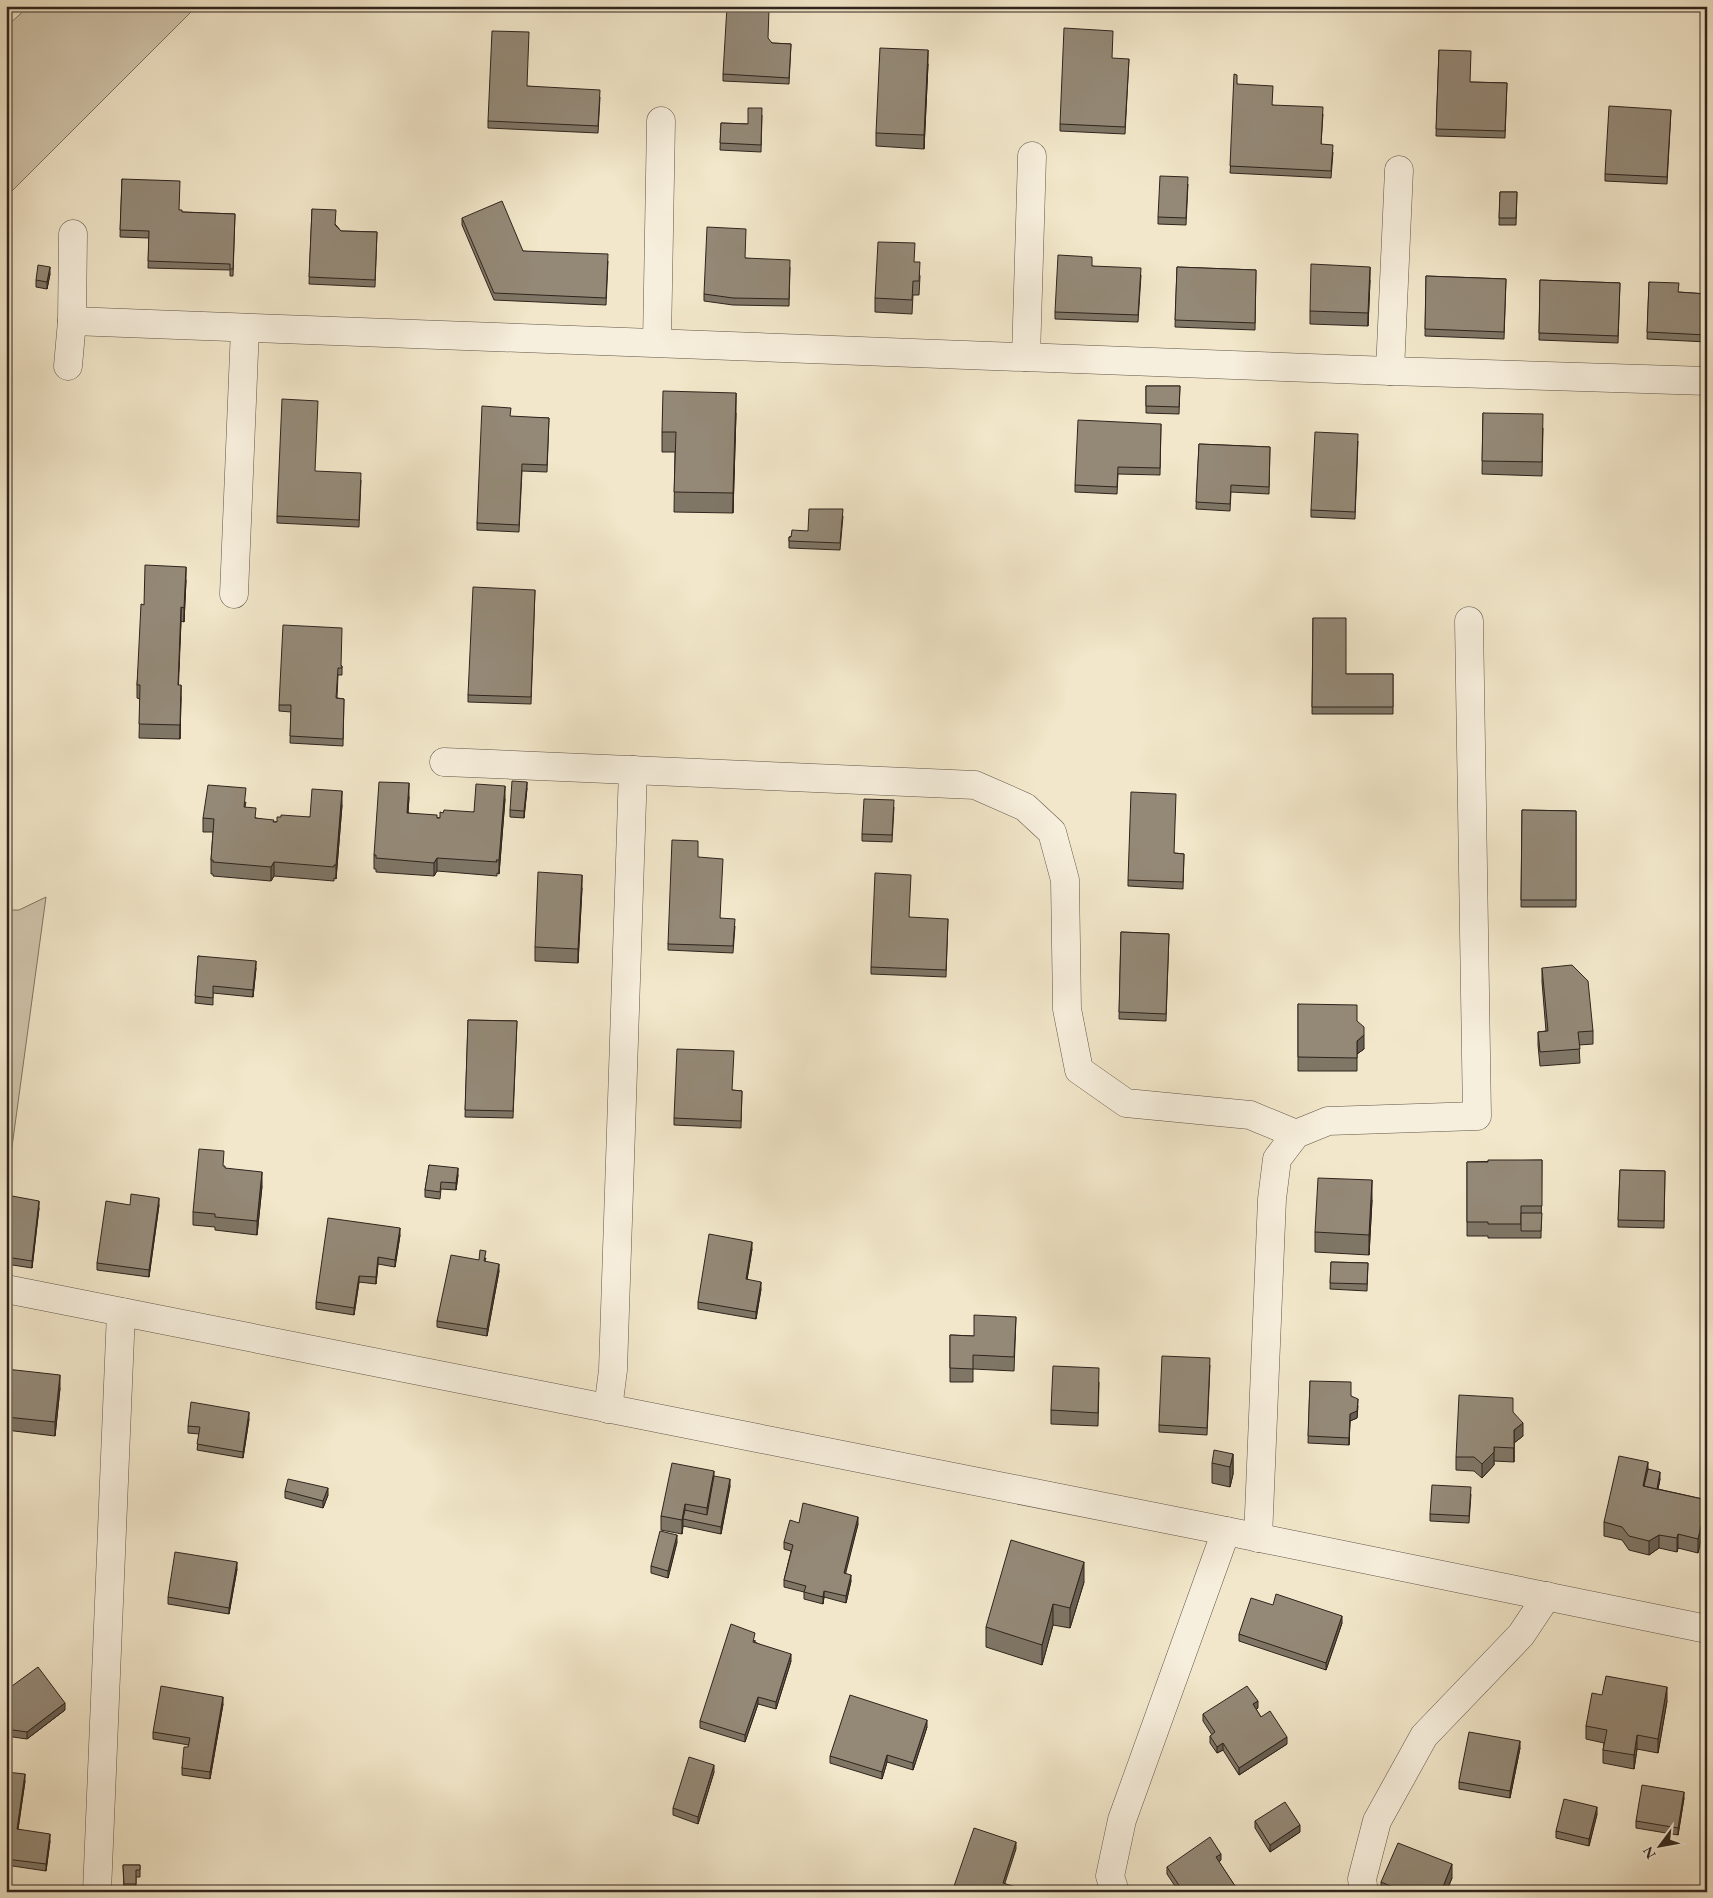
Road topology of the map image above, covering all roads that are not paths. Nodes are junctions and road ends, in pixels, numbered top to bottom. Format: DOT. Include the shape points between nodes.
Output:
graph roads {
  1 [pos="661,121"];
  2 [pos="1032,156"];
  3 [pos="1399,170"];
  4 [pos="73,234"];
  5 [pos="72,321"];
  6 [pos="246,328"];
  7 [pos="657,342"];
  8 [pos="1026,357"];
  9 [pos="68,366"];
  10 [pos="1390,371"];
  11 [pos="1707,381"];
  12 [pos="234,594"];
  13 [pos="1469,621"];
  14 [pos="444,762"];
  15 [pos="633,770"];
  16 [pos="1296,1134"];
  17 [pos="6,1289"];
  18 [pos="120,1312"];
  19 [pos="608,1409"];
  20 [pos="1226,1531"];
  21 [pos="1258,1538"];
  22 [pos="1547,1596"];
  23 [pos="1707,1629"];
  24 [pos="97,1892"];
  25 [pos="1115,1892"];
  26 [pos="1364,1892"];
  1 -- 7 [label="street"];
  2 -- 8 [label="street"];
  3 -- 10 [label="street"];
  4 -- 5 [label="street"];
  5 -- 6 [label="street"];
  5 -- 9 [label="street"];
  6 -- 7 [label="street"];
  6 -- 12 [label="street"];
  7 -- 8 [label="street"];
  8 -- 10 [label="street"];
  10 -- 11 [label="street"];
  13 -- 16 [label="street" via="1477,1116 1328,1121"];
  14 -- 15 [label="street"];
  15 -- 16 [label="street" via="975,785 1025,807 1052,832 1065,880 1066,1009 1079,1070 1126,1103 1250,1115"];
  15 -- 19 [label="street" via="613,1370"];
  16 -- 21 [label="street" via="1278,1159 1272,1199"];
  17 -- 18 [label="street"];
  18 -- 19 [label="street"];
  18 -- 24 [label="street"];
  19 -- 20 [label="street"];
  20 -- 21 [label="street"];
  20 -- 25 [label="street" via="1122,1820 1110,1876"];
  21 -- 22 [label="street"];
  22 -- 23 [label="street"];
  22 -- 26 [label="street" via="1522,1635 1424,1736 1377,1821 1362,1879"];
}
